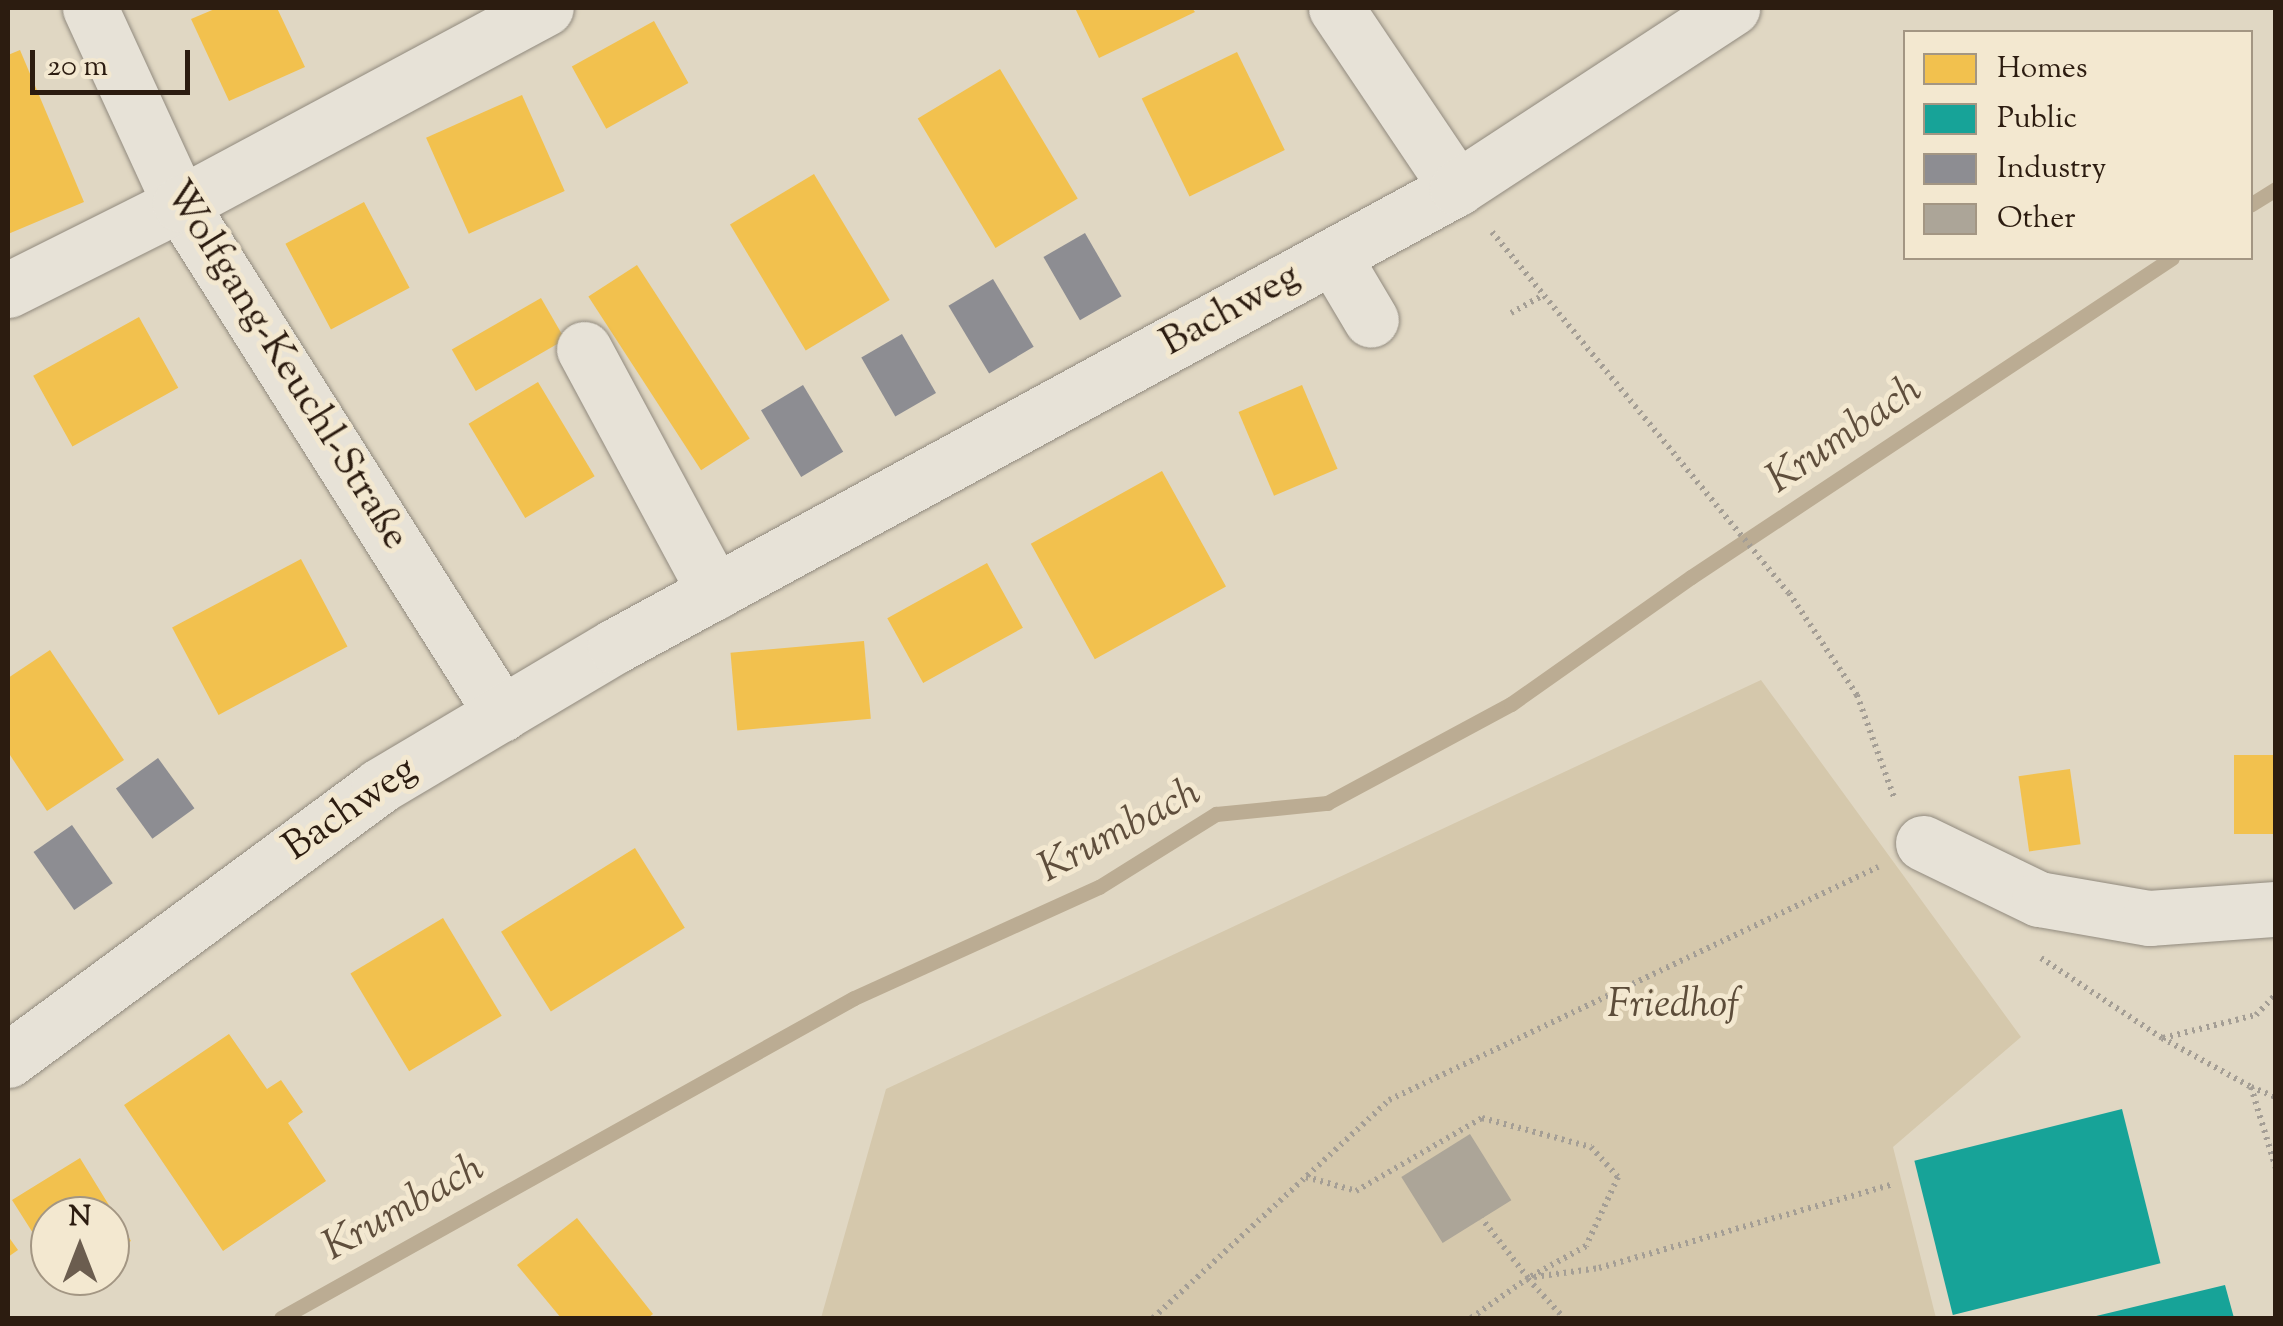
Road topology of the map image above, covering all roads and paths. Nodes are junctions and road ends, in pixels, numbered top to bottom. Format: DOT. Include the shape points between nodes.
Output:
graph roads {
  1 [pos="90,8"];
  2 [pos="546,8"];
  3 [pos="1336,8"];
  4 [pos="1732,8"];
  5 [pos="1456,188"];
  6 [pos="180,204"];
  7 [pos="1333,256"];
  8 [pos="8,290"];
  9 [pos="1543,295"];
  10 [pos="1511,313"];
  11 [pos="1370,320"];
  12 [pos="584,349"];
  13 [pos="715,592"];
  14 [pos="502,714"];
  15 [pos="1922,843"];
  16 [pos="2276,909"];
  17 [pos="2276,994"];
  18 [pos="8,1060"];
  19 [pos="2251,1087"];
  20 [pos="2276,1097"];
  21 [pos="2276,1168"];
  22 [pos="1306,1177"];
  23 [pos="1891,1185"];
  24 [pos="1482,1219"];
  25 [pos="1528,1278"];
  26 [pos="1472,1317"];
  27 [pos="1154,1318"];
  28 [pos="1564,1318"];
  1 -- 6 [label="street, Wolfgang-Keuchl-Straße"];
  2 -- 6 [label="street"];
  3 -- 5 [label="street"];
  4 -- 5 [label="street, Bachweg"];
  5 -- 7 [label="street, Bachweg"];
  5 -- 9 [label="path"];
  6 -- 8 [label="street"];
  6 -- 14 [label="street, Wolfgang-Keuchl-Straße"];
  7 -- 11 [label="street"];
  7 -- 13 [label="street, Bachweg"];
  9 -- 10 [label="path"];
  9 -- 15 [label="path" via="1789,592 1857,695 1888,790"];
  12 -- 13 [label="street"];
  13 -- 14 [label="street, Bachweg"];
  14 -- 18 [label="street, Bachweg" via="379,786"];
  15 -- 16 [label="street" via="2039,899 2150,918"];
  15 -- 22 [label="path" via="1389,1100"];
  17 -- 19 [label="path" via="2256,1015 2162,1038"];
  19 -- 20 [label="path"];
  19 -- 21 [label="path"];
  22 -- 25 [label="path" via="1356,1191 1482,1118 1591,1148 1618,1177 1586,1246"];
  22 -- 27 [label="path"];
  23 -- 25 [label="path" via="1599,1268"];
  24 -- 25 [label="path"];
  25 -- 26 [label="path"];
  25 -- 28 [label="path"];
}
